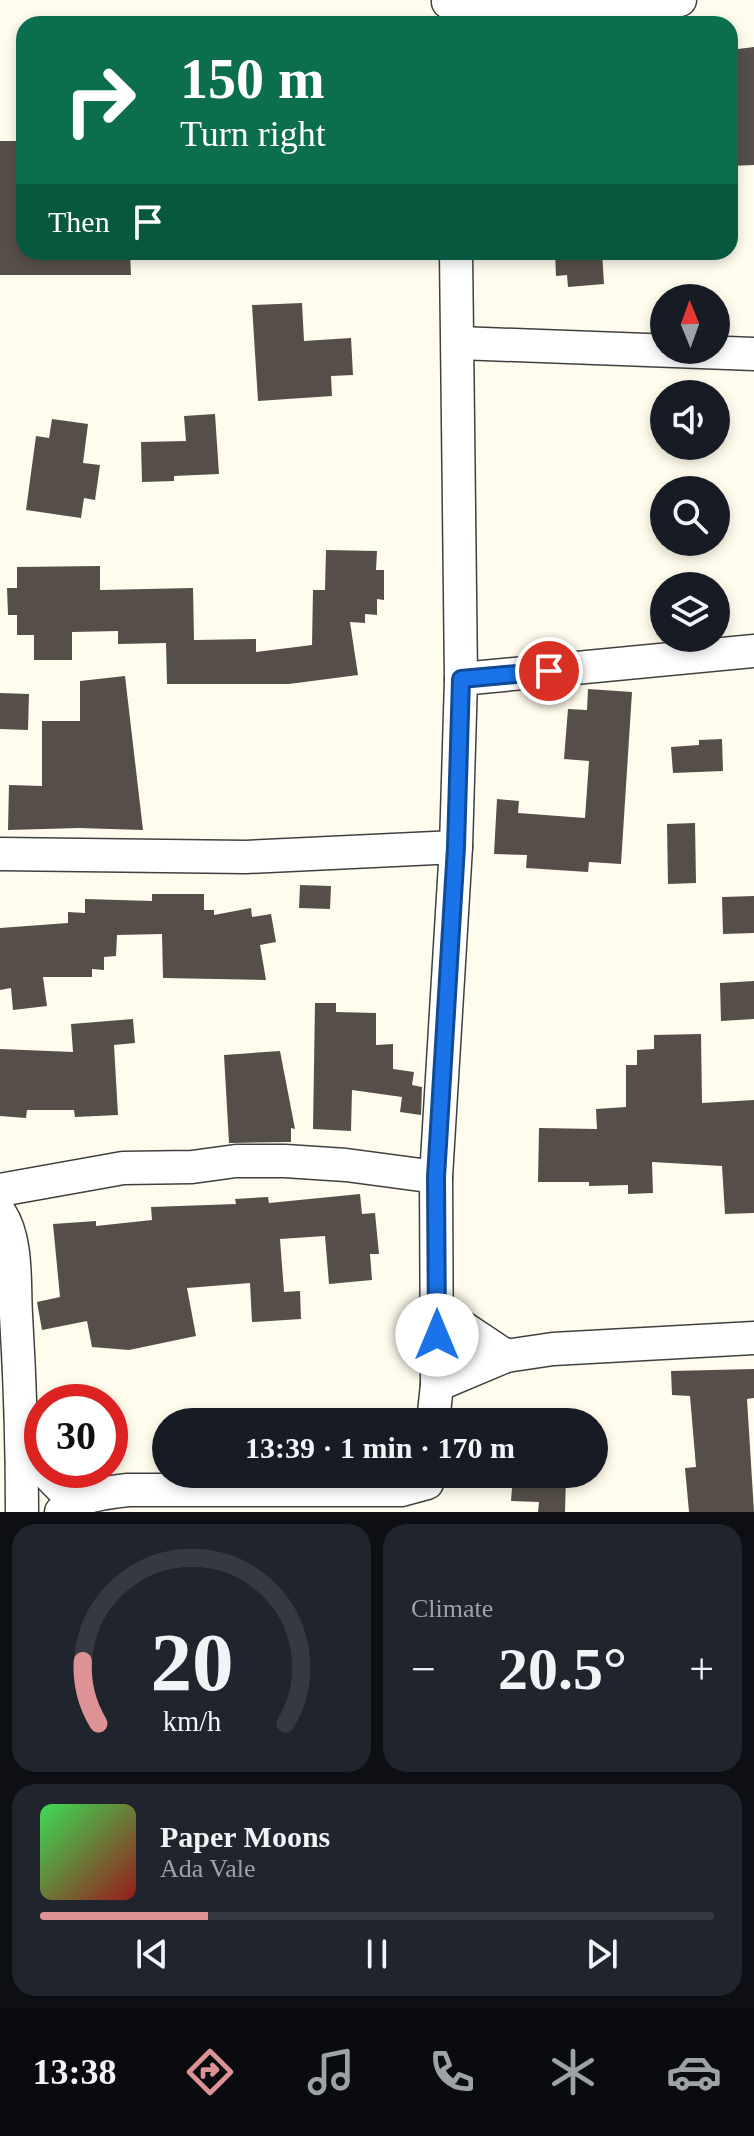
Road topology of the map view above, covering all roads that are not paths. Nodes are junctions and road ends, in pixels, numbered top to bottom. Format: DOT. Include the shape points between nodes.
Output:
graph roads {
  1 [pos="680,0"];
  2 [pos="449,9"];
  3 [pos="456,260"];
  4 [pos="459,343"];
  5 [pos="754,354"];
  6 [pos="754,651"];
  7 [pos="461,679"];
  8 [pos="456,847"];
  9 [pos="0,854"];
  10 [pos="436,1177"];
  11 [pos="0,1190"];
  12 [pos="0,1213"];
  13 [pos="437,1310"];
  14 [pos="754,1338"];
  15 [pos="506,1356"];
  16 [pos="27,1384"];
  17 [pos="437,1385"];
  18 [pos="435,1408"];
  19 [pos="29,1488"];
  20 [pos="55,1488"];
  21 [pos="428,1490"];
  22 [pos="68,1506"];
  23 [pos="22,1512"];
  1 -- 2 [label="street"];
  3 -- 4 [label="street"];
  4 -- 5 [label="street"];
  4 -- 7 [label="street"];
  6 -- 7 [label="street"];
  7 -- 8 [label="street"];
  8 -- 9 [label="street" via="246,857"];
  8 -- 10 [label="street"];
  10 -- 11 [label="street" via="236,1161 123,1168"];
  10 -- 13 [label="street"];
  12 -- 16 [label="street" via="13,1254"];
  13 -- 15 [label="street"];
  13 -- 17 [label="street"];
  14 -- 15 [label="street"];
  15 -- 17 [label="street"];
  17 -- 18 [label="street"];
  19 -- 23 [label="street"];
  20 -- 22 [label="street"];
  21 -- 22 [label="street" via="128,1490 93,1494"];
}
